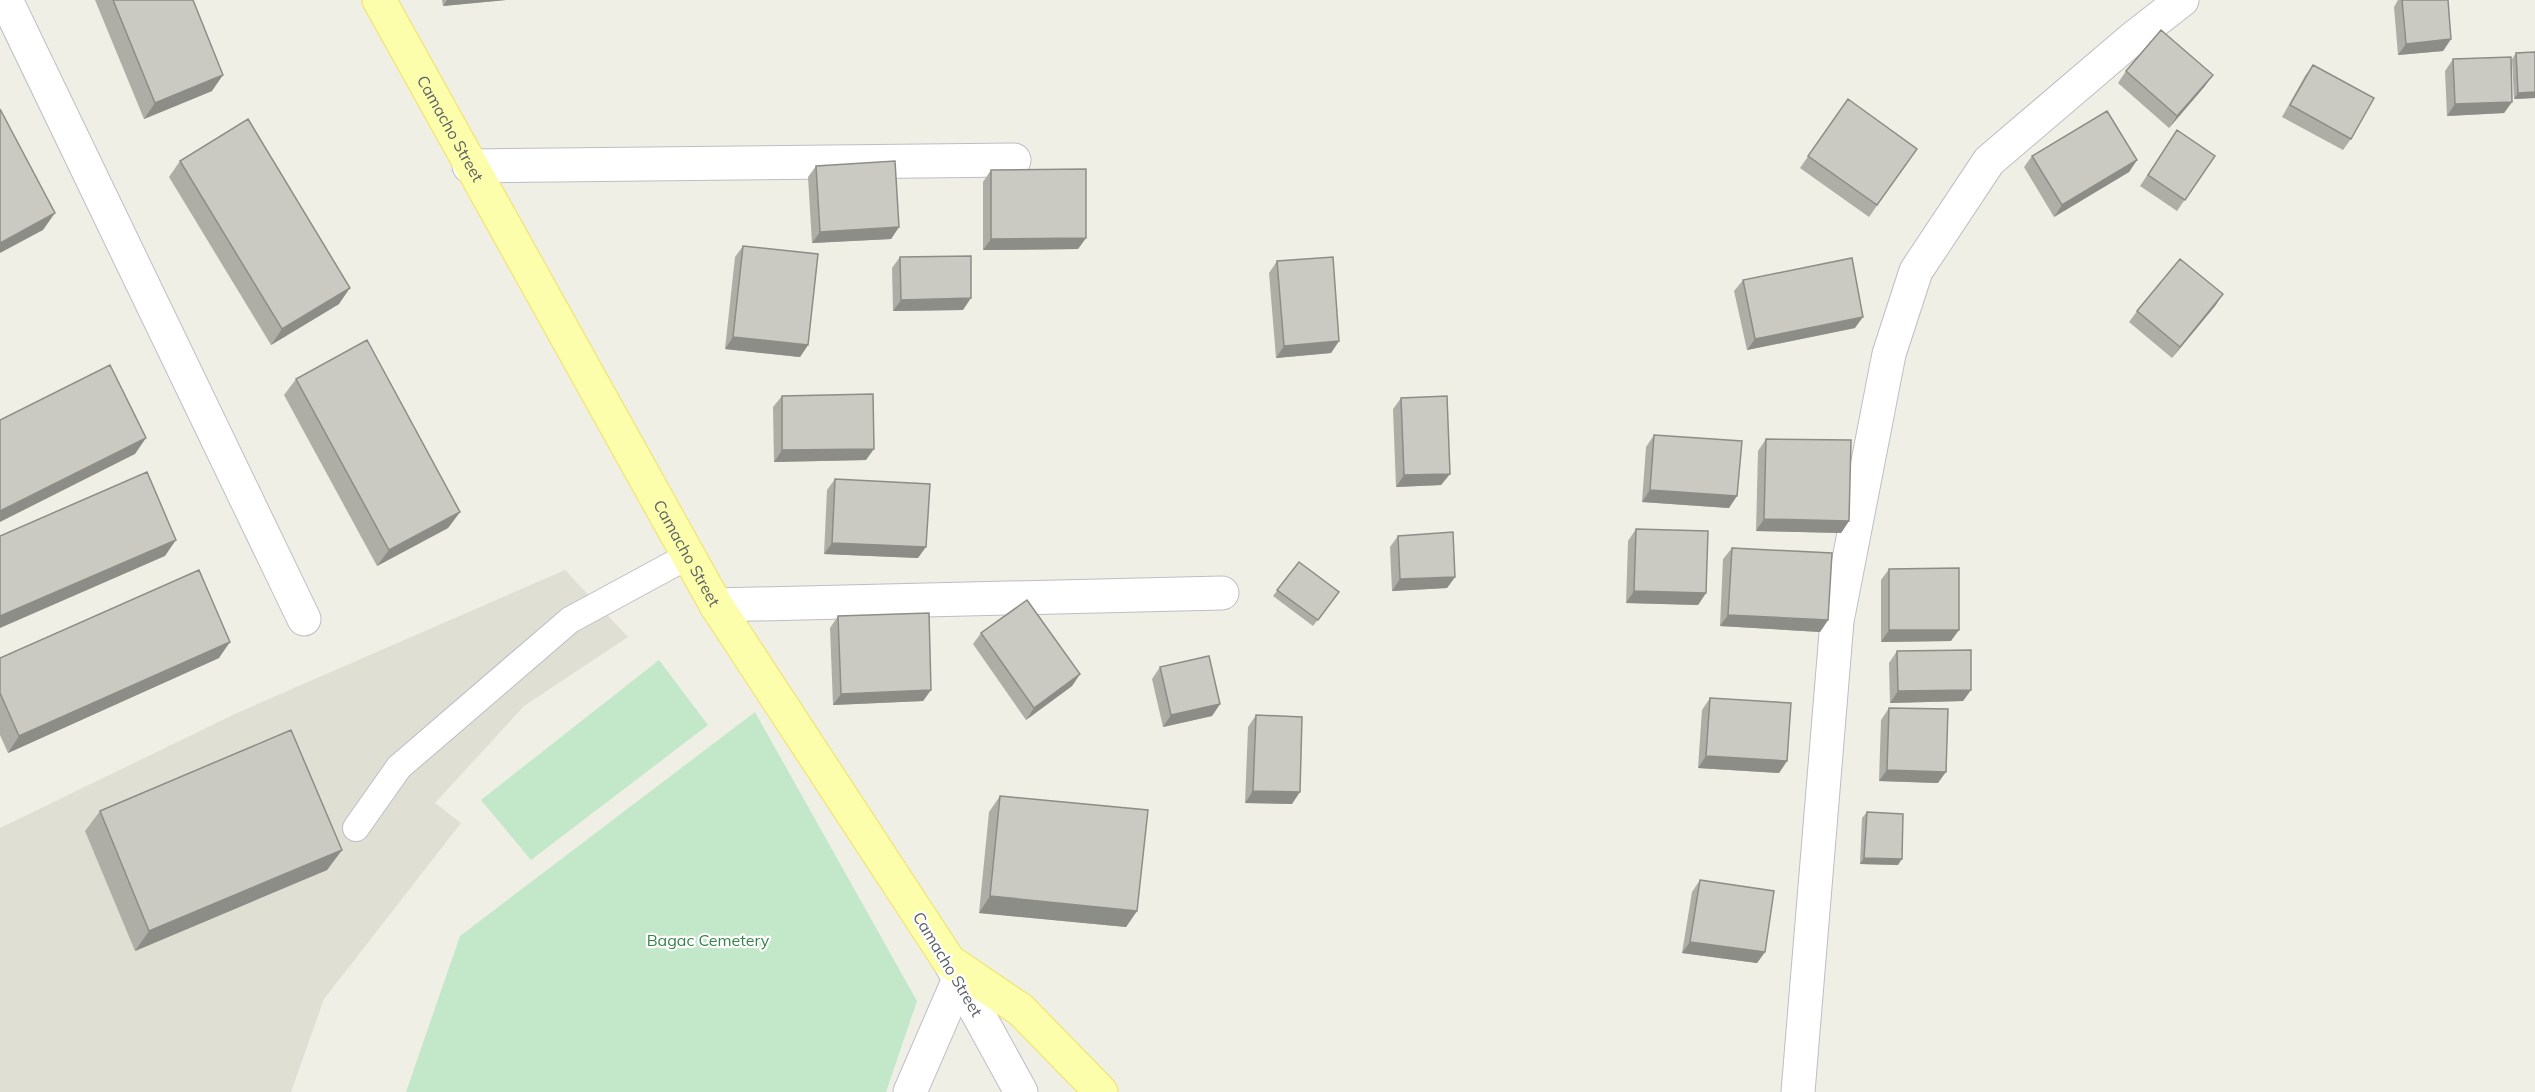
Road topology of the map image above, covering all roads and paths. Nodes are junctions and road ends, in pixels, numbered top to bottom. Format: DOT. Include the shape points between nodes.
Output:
graph roads {
  1 [pos="6,0"];
  2 [pos="379,0"];
  3 [pos="2182,0"];
  4 [pos="1014,160"];
  5 [pos="469,166"];
  6 [pos="688,556"];
  7 [pos="1222,593"];
  8 [pos="716,605"];
  9 [pos="304,619"];
  10 [pos="356,828"];
  11 [pos="954,970"];
  12 [pos="910,1092"];
  13 [pos="1021,1092"];
  14 [pos="1101,1092"];
  15 [pos="1798,1092"];
  1 -- 9 [label="street"];
  2 -- 5 [label="main road, Camacho Street"];
  3 -- 15 [label="street" via="1989,161 1916,271 1889,354 1836,621"];
  4 -- 5 [label="street"];
  5 -- 6 [label="main road, Camacho Street"];
  6 -- 8 [label="main road, Camacho Street"];
  6 -- 10 [label="lane" via="570,620 399,767"];
  7 -- 8 [label="street"];
  8 -- 11 [label="main road, Camacho Street"];
  11 -- 12 [label="street"];
  11 -- 13 [label="street, Camacho Street"];
  11 -- 14 [label="main road" via="1021,1010"];
}
